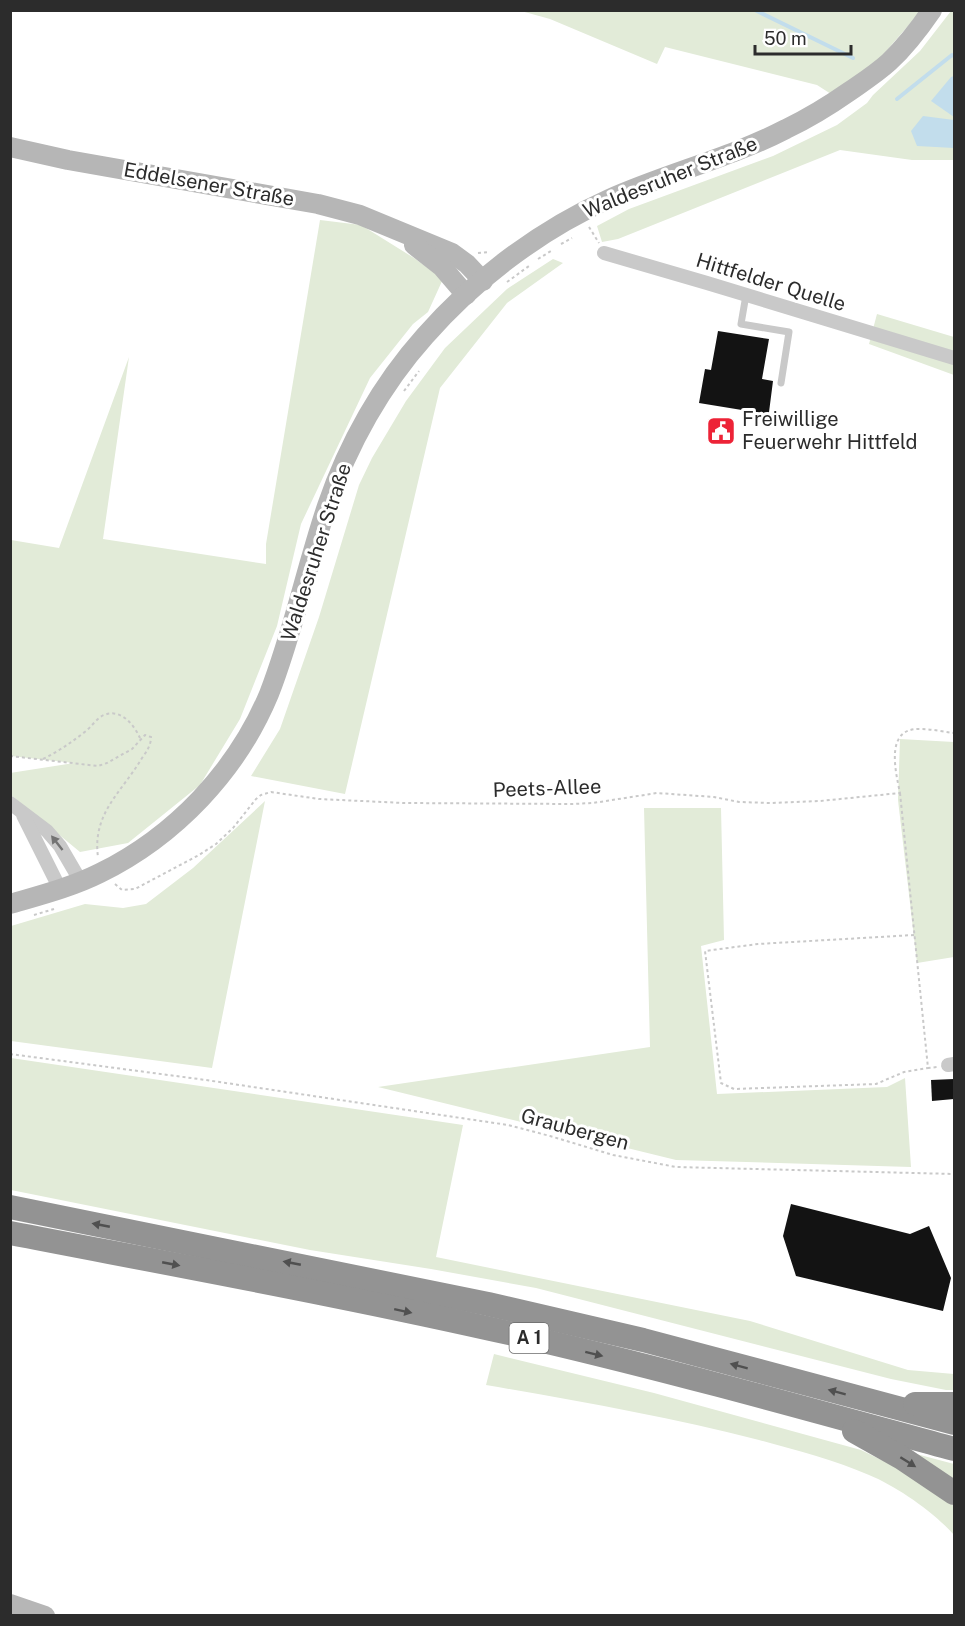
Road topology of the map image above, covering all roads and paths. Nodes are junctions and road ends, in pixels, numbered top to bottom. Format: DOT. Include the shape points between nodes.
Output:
graph roads {
  1 [pos="932,10"];
  2 [pos="10,147"];
  3 [pos="589,228"];
  4 [pos="404,235"];
  5 [pos="572,238"];
  6 [pos="604,253"];
  7 [pos="516,276"];
  8 [pos="483,281"];
  9 [pos="747,294"];
  10 [pos="466,295"];
  11 [pos="954,358"];
  12 [pos="781,382"];
  13 [pos="954,733"];
  14 [pos="140,739"];
  15 [pos="10,756"];
  16 [pos="40,760"];
  17 [pos="900,793"];
  18 [pos="10,803"];
  19 [pos="22,813"];
  20 [pos="99,860"];
  21 [pos="81,882"];
  22 [pos="114,884"];
  23 [pos="60,889"];
  24 [pos="10,904"];
  25 [pos="914,935"];
  26 [pos="10,1054"];
  27 [pos="951,1065"];
  28 [pos="928,1068"];
  29 [pos="954,1174"];
  30 [pos="10,1207"];
  31 [pos="10,1233"];
  32 [pos="879,1403"];
  33 [pos="954,1404"];
  34 [pos="820,1413"];
  35 [pos="954,1423"];
  36 [pos="954,1449"];
  37 [pos="954,1493"];
  38 [pos="10,1604"];
  39 [pos="45,1616"];
  1 -- 8 [label="street, Waldesruher Straße" via="888,63 824,109 785,130 575,216 541,236"];
  2 -- 4 [label="street, Eddelsener Straße" via="318,204 360,215"];
  3 -- 6 [label="path"];
  4 -- 8 [label="street, Eddelsener Straße" via="452,254"];
  4 -- 10 [label="street, Eddelsener Straße" via="442,267"];
  5 -- 7 [label="path"];
  6 -- 9 [label="street, Hittfelder Quelle"];
  8 -- 10 [label="street, Waldesruher Straße"];
  9 -- 11 [label="street, Hittfelder Quelle"];
  9 -- 12 [label="lane" via="741,324 789,332"];
  10 -- 21 [label="street, Waldesruher Straße" via="400,368 354,442 327,505 282,659 268,696 237,754 221,776 160,836"];
  13 -- 17 [label="path" via="920,728 900,735 895,749"];
  14 -- 16 [label="path" via="132,749 98,766"];
  14 -- 16 [label="path" via="129,720 116,714 104,715 65,748"];
  14 -- 20 [label="path" via="145,735 151,739 148,748 101,819 97,834"];
  15 -- 16 [label="path"];
  17 -- 22 [label="path, Peets-Allee" via="770,803 657,793 560,804 404,803 319,799 272,792 256,799 233,828 199,855 135,889 122,890"];
  17 -- 25 [label="path"];
  18 -- 19 [label="street"];
  21 -- 19 [label="street, one-way" via="60,846"];
  19 -- 23 [label="street"];
  21 -- 23 [label="street, Waldesruher Straße"];
  23 -- 24 [label="street, Waldesruher Straße"];
  25 -- 28 [label="path"];
  25 -- 28 [label="path" via="705,951 721,1083 734,1089 876,1084 904,1072"];
  26 -- 29 [label="path, Graubergen" via="508,1125 613,1155 676,1167"];
  27 -- 28 [label="path"];
  32 -- 30 [label="highway, A 1, one-way" via="643,1340 488,1304"];
  31 -- 34 [label="highway, A 1, one-way" via="534,1339"];
  32 -- 33 [label="highway"];
  32 -- 35 [label="highway, A 1"];
  34 -- 36 [label="highway, A 1"];
  34 -- 37 [label="highway, one-way" via="902,1458"];
  38 -- 39 [label="street"];
}
